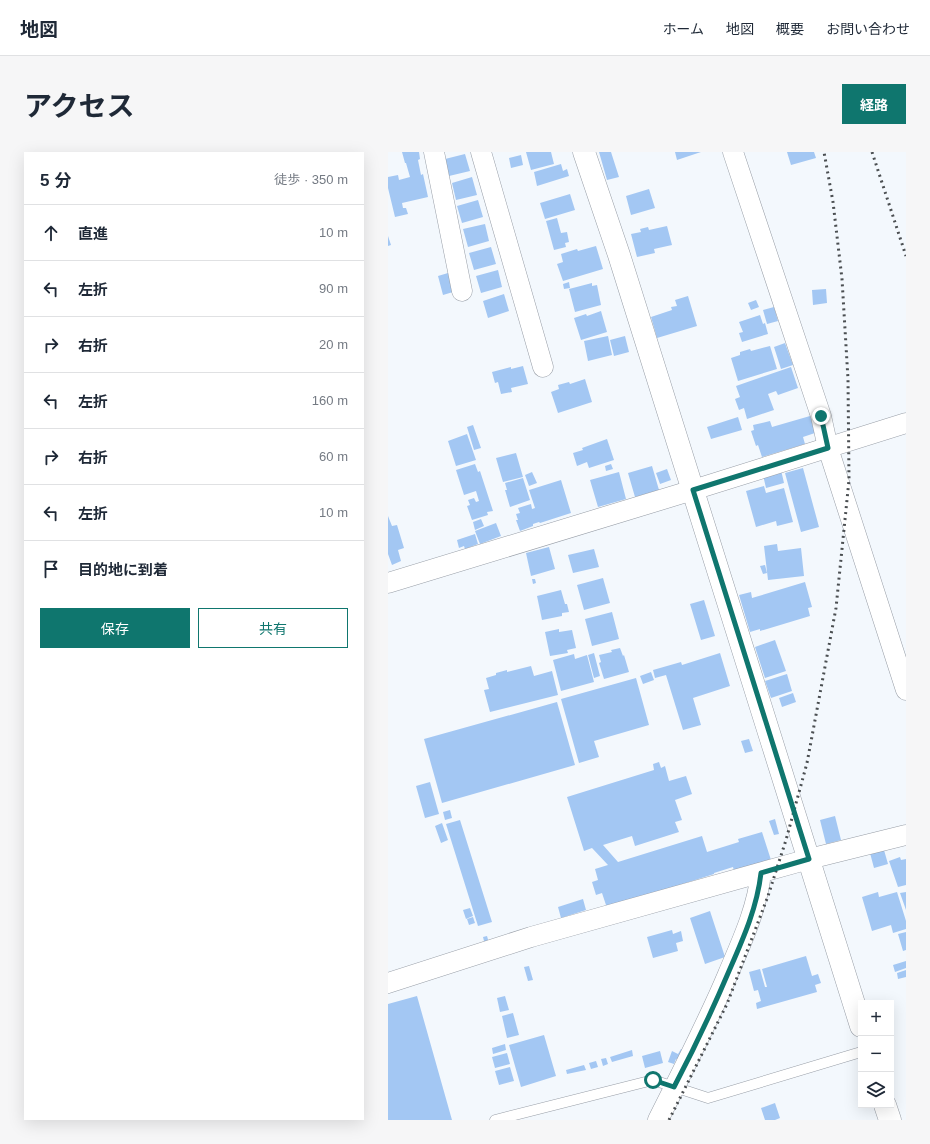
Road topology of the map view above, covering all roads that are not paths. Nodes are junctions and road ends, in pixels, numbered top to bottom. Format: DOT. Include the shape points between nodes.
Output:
graph roads {
  1 [pos="434,152"];
  2 [pos="481,152"];
  3 [pos="584,152"];
  4 [pos="733,152"];
  5 [pos="462,291"];
  6 [pos="543,367"];
  7 [pos="906,422"];
  8 [pos="828,448"];
  9 [pos="693,490"];
  10 [pos="388,583"];
  11 [pos="906,690"];
  12 [pos="906,835"];
  13 [pos="809,859"];
  14 [pos="761,873"];
  15 [pos="388,983"];
  16 [pos="858,1016"];
  17 [pos="858,1053"];
  18 [pos="674,1087"];
  19 [pos="886,1108"];
  20 [pos="495,1120"];
  21 [pos="658,1120"];
  22 [pos="890,1120"];
  1 -- 5 [label="street"];
  2 -- 6 [label="street"];
  3 -- 9 [label="street"];
  4 -- 8 [label="street" via="821,416"];
  7 -- 8 [label="street"];
  8 -- 9 [label="street"];
  8 -- 11 [label="street"];
  9 -- 10 [label="street"];
  9 -- 13 [label="street"];
  12 -- 13 [label="street"];
  13 -- 14 [label="street"];
  13 -- 16 [label="street"];
  14 -- 15 [label="street" via="531,937"];
  14 -- 18 [label="street" via="747,930 708,1020"];
  17 -- 18 [label="lane" via="708,1098"];
  18 -- 20 [label="lane" via="653,1080"];
  18 -- 21 [label="street"];
  19 -- 22 [label="street"];
}
